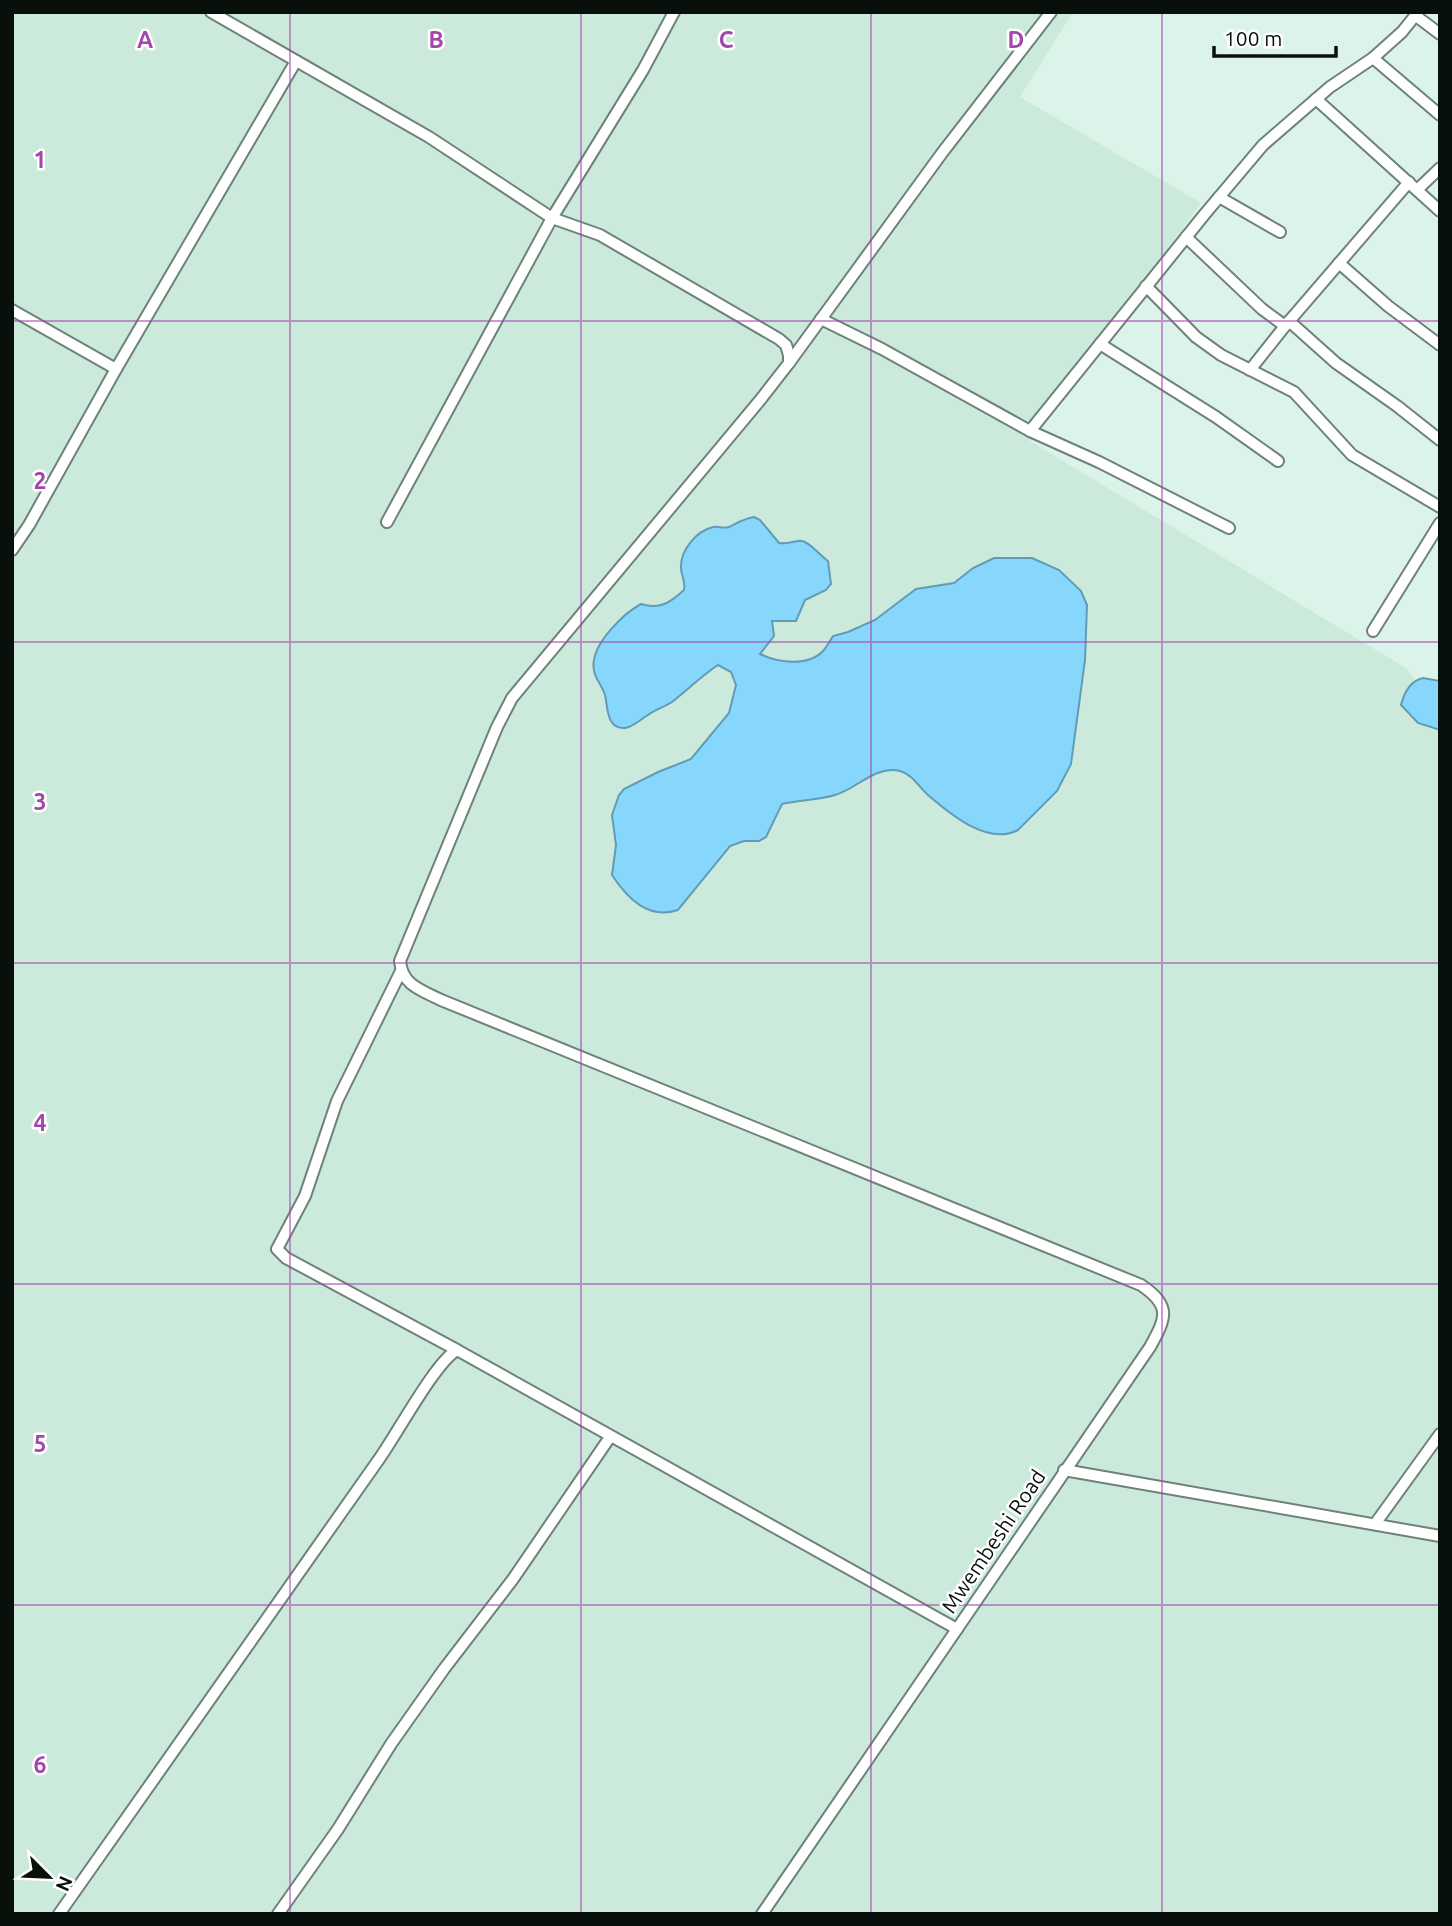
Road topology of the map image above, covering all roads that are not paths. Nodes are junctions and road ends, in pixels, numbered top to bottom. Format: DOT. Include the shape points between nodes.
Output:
graph roads {
  1 [pos="211,12"];
  2 [pos="674,12"];
  3 [pos="1051,12"];
  4 [pos="1417,14"];
  5 [pos="1440,34"];
  6 [pos="1373,58"];
  7 [pos="296,61"];
  8 [pos="1317,99"];
  9 [pos="1440,115"];
  10 [pos="1440,167"];
  11 [pos="1414,186"];
  12 [pos="1219,197"];
  13 [pos="1440,211"];
  14 [pos="552,218"];
  15 [pos="1280,232"];
  16 [pos="1186,237"];
  17 [pos="1339,264"];
  18 [pos="1146,286"];
  19 [pos="12,310"];
  20 [pos="821,318"];
  21 [pos="1287,323"];
  22 [pos="1100,344"];
  23 [pos="1440,345"];
  24 [pos="789,363"];
  25 [pos="116,369"];
  26 [pos="1251,370"];
  27 [pos="1030,431"];
  28 [pos="1440,440"];
  29 [pos="1278,461"];
  30 [pos="1440,507"];
  31 [pos="387,522"];
  32 [pos="1440,523"];
  33 [pos="1229,528"];
  34 [pos="12,550"];
  35 [pos="1373,631"];
  36 [pos="401,971"];
  37 [pos="457,1350"];
  38 [pos="1440,1434"];
  39 [pos="610,1437"];
  40 [pos="1064,1470"];
  41 [pos="1375,1524"];
  42 [pos="1440,1536"];
  43 [pos="957,1629"];
  44 [pos="59,1914"];
  45 [pos="278,1914"];
  46 [pos="762,1914"];
  1 -- 7 [label="street"];
  2 -- 14 [label="street"];
  3 -- 20 [label="street"];
  4 -- 5 [label="street"];
  4 -- 6 [label="street"];
  6 -- 8 [label="street"];
  6 -- 9 [label="street"];
  7 -- 14 [label="street" via="429,137"];
  7 -- 25 [label="street"];
  8 -- 11 [label="street"];
  8 -- 12 [label="street" via="1263,145"];
  10 -- 11 [label="street"];
  11 -- 13 [label="street"];
  11 -- 17 [label="street"];
  12 -- 15 [label="street"];
  12 -- 16 [label="street"];
  14 -- 24 [label="street" via="600,235 779,339 786,345"];
  14 -- 31 [label="street"];
  16 -- 18 [label="street"];
  16 -- 21 [label="street" via="1262,309"];
  17 -- 21 [label="street"];
  17 -- 23 [label="street"];
  18 -- 22 [label="street"];
  18 -- 26 [label="street" via="1196,337"];
  19 -- 25 [label="street"];
  20 -- 24 [label="street"];
  20 -- 27 [label="street"];
  21 -- 26 [label="street"];
  21 -- 28 [label="street"];
  22 -- 27 [label="street"];
  22 -- 29 [label="street"];
  24 -- 36 [label="street" via="512,698 444,852 400,961"];
  25 -- 34 [label="street"];
  26 -- 30 [label="street" via="1294,392 1352,455"];
  27 -- 33 [label="street"];
  32 -- 35 [label="street"];
  36 -- 37 [label="street" via="337,1101 305,1196 277,1250"];
  36 -- 40 [label="street" via="409,984 441,1000 1154,1294 1164,1312 1162,1326"];
  37 -- 39 [label="street"];
  37 -- 44 [label="street" via="436,1373"];
  38 -- 41 [label="street"];
  39 -- 43 [label="street"];
  39 -- 45 [label="street" via="391,1744"];
  40 -- 41 [label="street, Mwembeshi Road"];
  40 -- 43 [label="street, Mwembeshi Road"];
  41 -- 42 [label="street, Mwembeshi Road"];
  43 -- 46 [label="street, Mwembeshi Road"];
}
